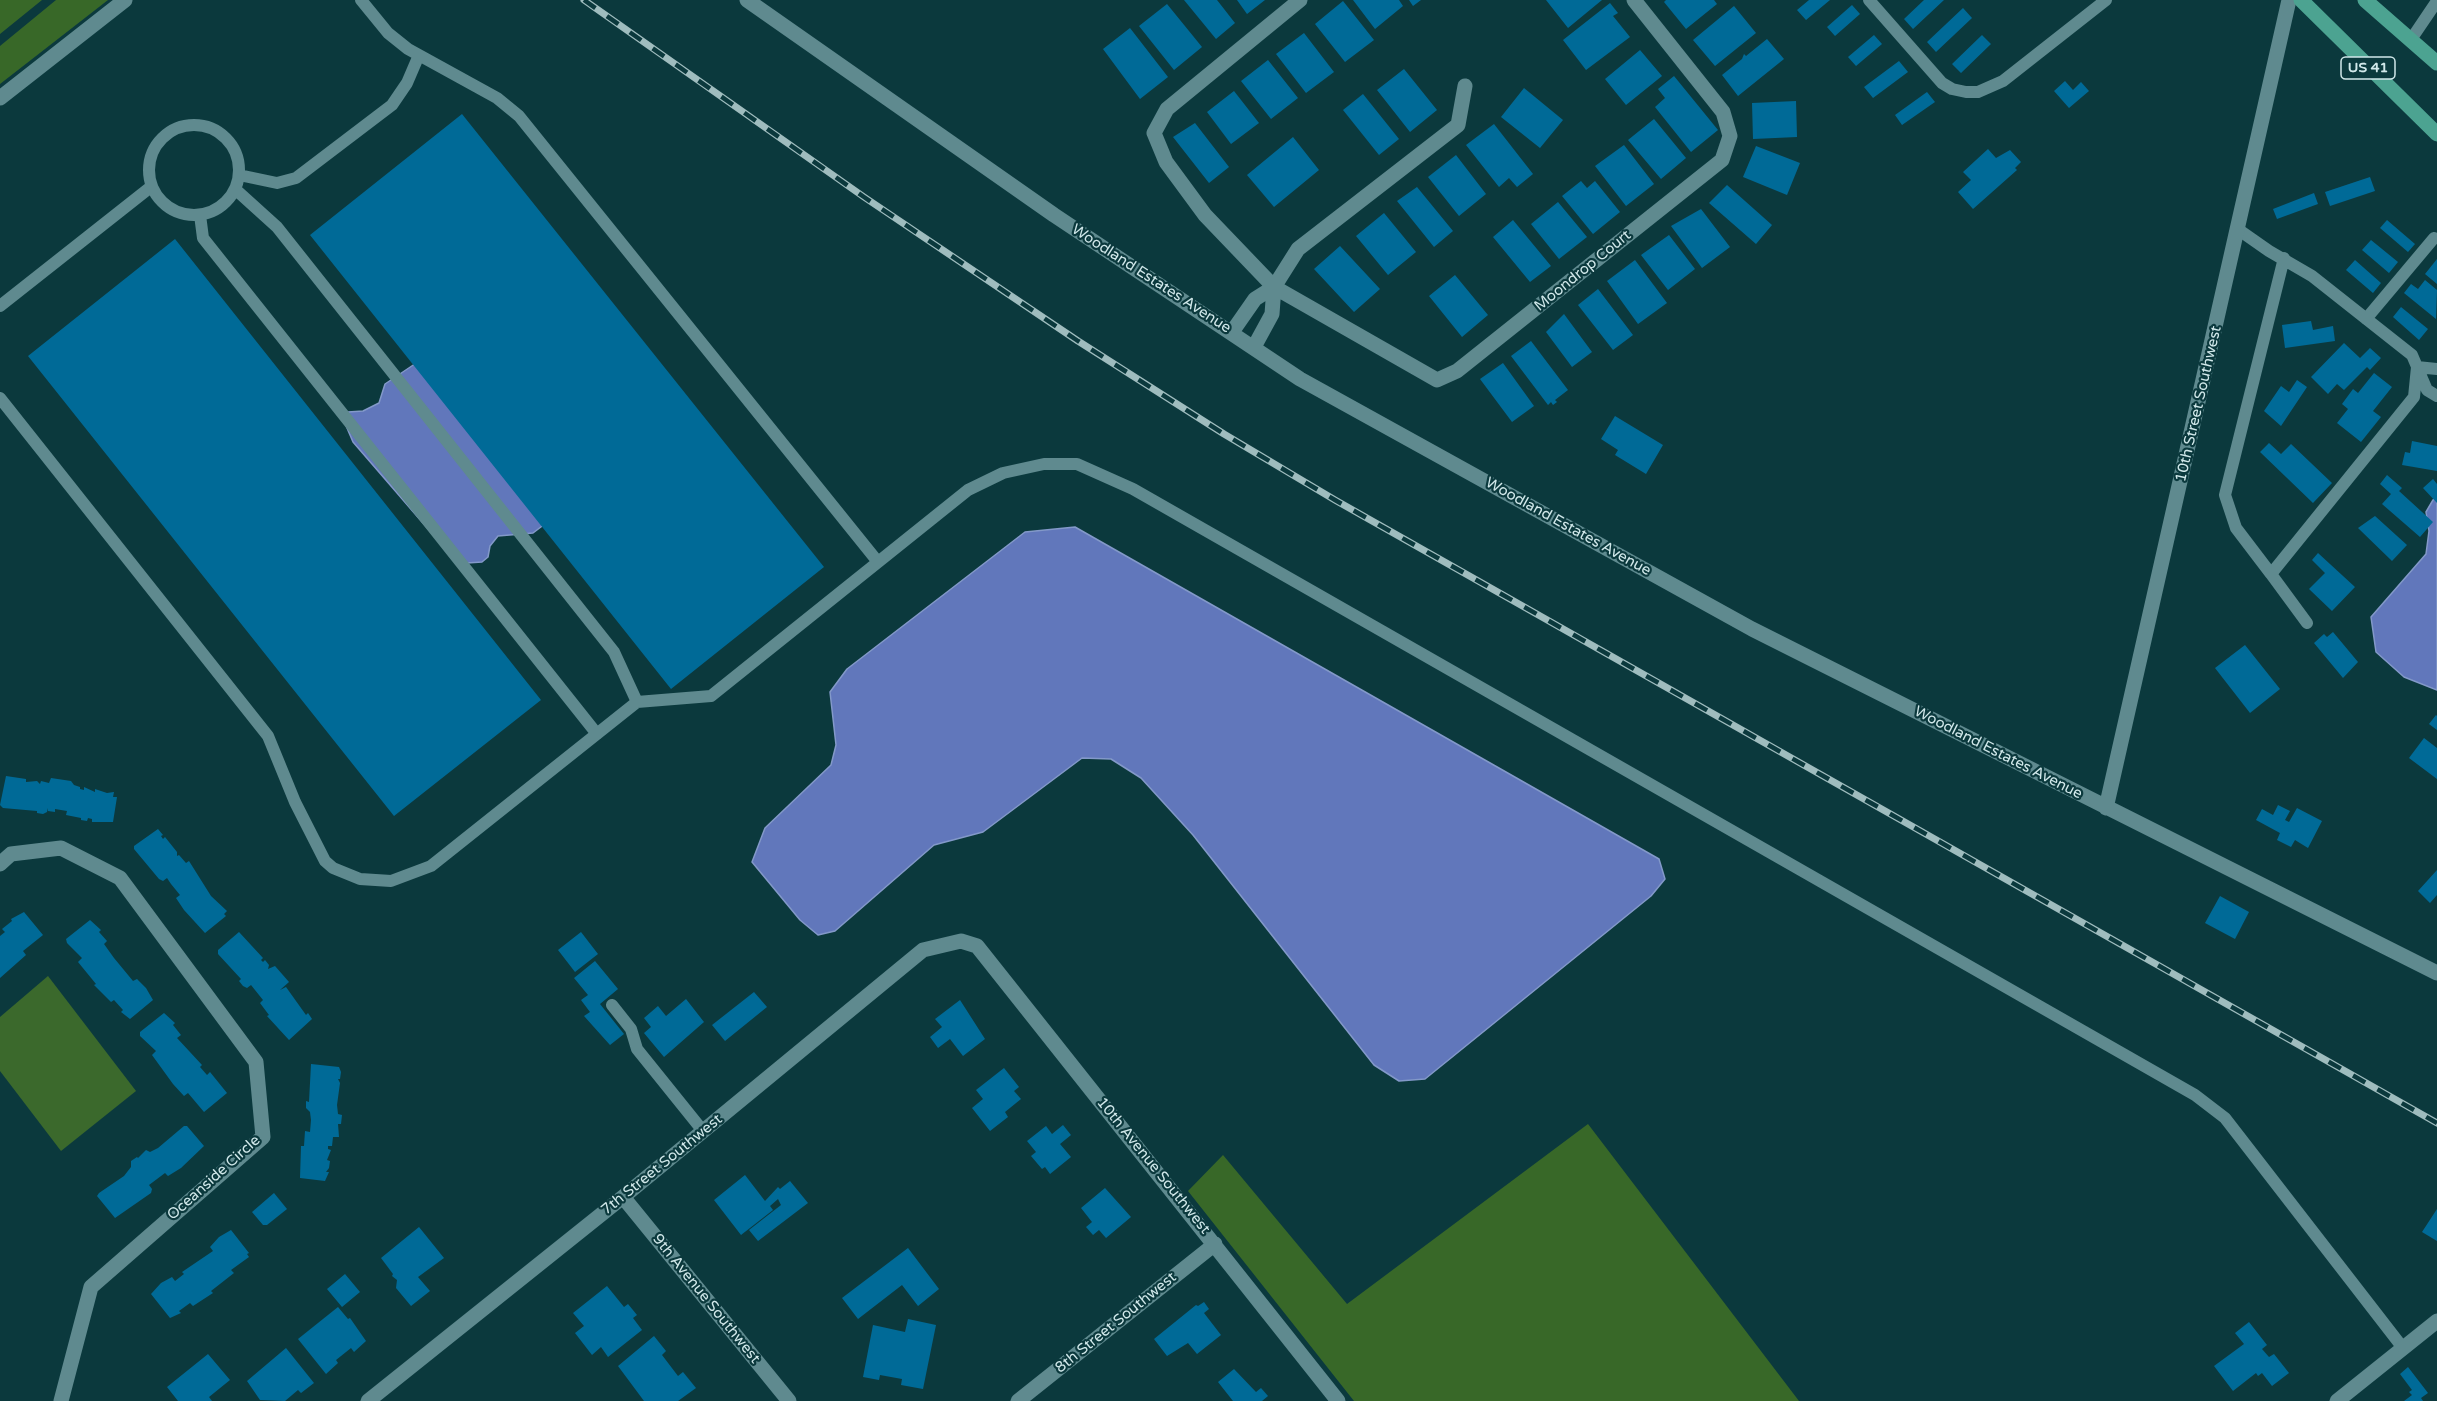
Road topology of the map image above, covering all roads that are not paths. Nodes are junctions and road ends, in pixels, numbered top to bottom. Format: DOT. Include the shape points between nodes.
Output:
graph roads {
  1 [pos="125,0"];
  2 [pos="361,0"];
  3 [pos="747,0"];
  4 [pos="1300,0"];
  5 [pos="1634,0"];
  6 [pos="1869,0"];
  7 [pos="2106,0"];
  8 [pos="2289,0"];
  9 [pos="2301,0"];
  10 [pos="2365,0"];
  11 [pos="2437,1"];
  12 [pos="2410,40"];
  13 [pos="419,55"];
  14 [pos="2437,63"];
  15 [pos="1465,86"];
  16 [pos="0,98"];
  17 [pos="2437,134"];
  18 [pos="239,175"];
  19 [pos="152,186"];
  20 [pos="235,189"];
  21 [pos="200,215"];
  22 [pos="2239,230"];
  23 [pos="2434,238"];
  24 [pos="2284,258"];
  25 [pos="1274,287"];
  26 [pos="0,306"];
  27 [pos="2366,319"];
  28 [pos="1232,332"];
  29 [pos="1254,347"];
  30 [pos="2417,367"];
  31 [pos="2437,369"];
  32 [pos="2437,396"];
  33 [pos="0,398"];
  34 [pos="878,562"];
  35 [pos="2271,574"];
  36 [pos="2307,622"];
  37 [pos="637,702"];
  38 [pos="597,734"];
  39 [pos="2106,808"];
  40 [pos="0,864"];
  41 [pos="961,941"];
  42 [pos="2437,973"];
  43 [pos="612,1005"];
  44 [pos="703,1131"];
  45 [pos="623,1197"];
  46 [pos="1215,1244"];
  47 [pos="2437,1321"];
  48 [pos="2403,1348"];
  49 [pos="61,1401"];
  50 [pos="368,1401"];
  51 [pos="789,1401"];
  52 [pos="1018,1401"];
  53 [pos="1338,1401"];
  54 [pos="2337,1401"];
  1 -- 16 [label="street"];
  2 -- 13 [label="lane" via="388,33"];
  3 -- 28 [label="street, Woodland Estates Avenue" via="1053,215"];
  4 -- 25 [label="street, Moondrop Court" via="1167,109 1154,133 1166,162 1206,215"];
  5 -- 25 [label="street, Moondrop Court" via="1723,111 1730,136 1722,160 1457,371 1437,380"];
  6 -- 7 [label="lane" via="1942,83 1952,89 1978,92 2003,81"];
  8 -- 22 [label="street, 10th Street Southwest"];
  9 -- 17 [label="main road, US 41"];
  10 -- 12 [label="main road"];
  11 -- 12 [label="lane"];
  12 -- 14 [label="main road"];
  13 -- 18 [label="lane" via="392,105 296,178 277,183"];
  13 -- 34 [label="lane" via="497,98 519,116"];
  15 -- 25 [label="street" via="1458,125 1298,249"];
  18 -- 19 [label="lane" via="233,146 223,135 203,126 181,126 157,143 150,157 148,172"];
  18 -- 20 [label="lane"];
  19 -- 21 [label="lane" via="171,209"];
  19 -- 26 [label="lane"];
  20 -- 21 [label="lane" via="214,210"];
  20 -- 37 [label="lane" via="277,227 614,652"];
  21 -- 38 [label="lane" via="203,238"];
  22 -- 24 [label="lane"];
  22 -- 39 [label="street, 10th Street Southwest"];
  23 -- 27 [label="lane"];
  24 -- 27 [label="lane"];
  24 -- 35 [label="lane" via="2225,495 2236,528"];
  25 -- 28 [label="street" via="1255,299"];
  25 -- 29 [label="street" via="1272,314"];
  27 -- 30 [label="lane" via="2412,355"];
  28 -- 29 [label="street, Woodland Estates Avenue"];
  29 -- 39 [label="street, Woodland Estates Avenue" via="1300,379 1752,629"];
  30 -- 31 [label="lane"];
  30 -- 32 [label="lane" via="2427,390"];
  30 -- 35 [label="lane" via="2414,397"];
  33 -- 38 [label="lane" via="268,736 295,802 325,861 333,868 360,879 391,881 431,866"];
  34 -- 37 [label="lane" via="711,696"];
  34 -- 48 [label="lane" via="968,490 1003,473 1044,464 1077,464 1132,489 2195,1095 2225,1118"];
  35 -- 36 [label="lane"];
  37 -- 38 [label="lane"];
  39 -- 42 [label="street, Woodland Estates Avenue"];
  40 -- 49 [label="street, Oceanside Circle" via="11,854 61,848 120,878 256,1062 263,1137 91,1287"];
  41 -- 44 [label="street, 7th Street Southwest" via="923,950"];
  41 -- 46 [label="street, 10th Avenue Southwest" via="977,946"];
  43 -- 44 [label="lane" via="627,1021 637,1049"];
  44 -- 45 [label="street, 7th Street Southwest"];
  45 -- 50 [label="street, 7th Street Southwest"];
  45 -- 51 [label="street, 9th Avenue Southwest"];
  46 -- 52 [label="street, 8th Street Southwest"];
  46 -- 53 [label="street, 10th Avenue Southwest"];
  47 -- 48 [label="street"];
  48 -- 54 [label="street"];
}
